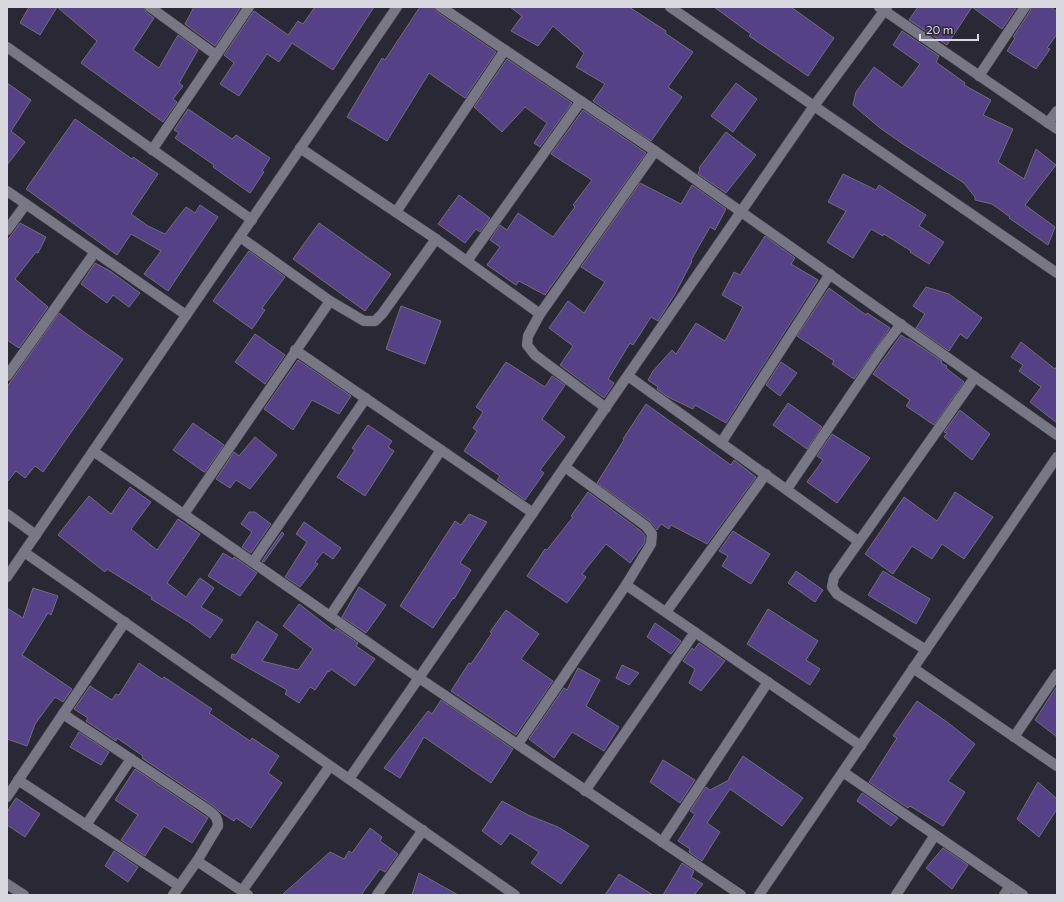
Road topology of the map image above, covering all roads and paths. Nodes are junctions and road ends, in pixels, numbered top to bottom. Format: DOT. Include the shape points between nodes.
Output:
graph roads {
  1 [pos="150,7"];
  2 [pos="249,7"];
  3 [pos="397,7"];
  4 [pos="441,7"];
  5 [pos="670,7"];
  6 [pos="1025,7"];
  7 [pos="884,8"];
  8 [pos="7,47"];
  9 [pos="505,50"];
  10 [pos="216,55"];
  11 [pos="979,76"];
  12 [pos="581,101"];
  13 [pos="814,106"];
  14 [pos="1057,111"];
  15 [pos="1048,123"];
  16 [pos="1057,129"];
  17 [pos="300,148"];
  18 [pos="152,150"];
  19 [pos="655,151"];
  20 [pos="7,191"];
  21 [pos="26,204"];
  22 [pos="741,211"];
  23 [pos="396,212"];
  24 [pos="252,220"];
  25 [pos="7,230"];
  26 [pos="240,237"];
  27 [pos="436,239"];
  28 [pos="95,252"];
  29 [pos="467,261"];
  30 [pos="1057,273"];
  31 [pos="830,274"];
  32 [pos="330,301"];
  33 [pos="540,314"];
  34 [pos="186,315"];
  35 [pos="901,324"];
  36 [pos="295,350"];
  37 [pos="7,376"];
  38 [pos="628,376"];
  39 [pos="975,377"];
  40 [pos="366,398"];
  41 [pos="606,408"];
  42 [pos="1057,435"];
  43 [pos="722,443"];
  44 [pos="441,450"];
  45 [pos="93,451"];
  46 [pos="1057,457"];
  47 [pos="565,467"];
  48 [pos="1053,472"];
  49 [pos="766,474"];
  50 [pos="787,489"];
  51 [pos="533,512"];
  52 [pos="7,514"];
  53 [pos="184,514"];
  54 [pos="36,536"];
  55 [pos="858,541"];
  56 [pos="24,552"];
  57 [pos="253,562"];
  58 [pos="7,577"];
  59 [pos="626,585"];
  60 [pos="666,612"];
  61 [pos="330,616"];
  62 [pos="124,622"];
  63 [pos="695,632"];
  64 [pos="926,650"];
  65 [pos="913,668"];
  66 [pos="1057,674"];
  67 [pos="419,678"];
  68 [pos="768,682"];
  69 [pos="63,714"];
  70 [pos="1014,737"];
  71 [pos="518,744"];
  72 [pos="861,746"];
  73 [pos="131,759"];
  74 [pos="330,766"];
  75 [pos="1057,766"];
  76 [pos="843,772"];
  77 [pos="349,779"];
  78 [pos="18,780"];
  79 [pos="585,791"];
  80 [pos="7,797"];
  81 [pos="86,825"];
  82 [pos="423,830"];
  83 [pos="935,835"];
  84 [pos="662,842"];
  85 [pos="197,860"];
  86 [pos="7,884"];
  87 [pos="179,886"];
  88 [pos="1010,886"];
  89 [pos="245,893"];
  90 [pos="24,895"];
  91 [pos="173,895"];
  92 [pos="377,895"];
  93 [pos="515,895"];
  94 [pos="741,895"];
  95 [pos="759,895"];
  96 [pos="896,895"];
  97 [pos="1004,895"];
  98 [pos="1023,895"];
  1 -- 10 [label="street"];
  2 -- 10 [label="street"];
  3 -- 17 [label="street"];
  4 -- 9 [label="street"];
  5 -- 13 [label="street"];
  6 -- 11 [label="street"];
  7 -- 11 [label="street"];
  7 -- 13 [label="street"];
  8 -- 18 [label="street"];
  9 -- 12 [label="street"];
  9 -- 23 [label="street"];
  10 -- 18 [label="street"];
  11 -- 15 [label="street"];
  12 -- 19 [label="street"];
  12 -- 29 [label="street"];
  13 -- 22 [label="street"];
  13 -- 30 [label="street"];
  14 -- 15 [label="street"];
  15 -- 16 [label="street"];
  17 -- 23 [label="street"];
  17 -- 24 [label="street"];
  18 -- 24 [label="street"];
  19 -- 22 [label="street"];
  19 -- 33 [label="street"];
  20 -- 21 [label="street"];
  21 -- 25 [label="street"];
  21 -- 28 [label="street"];
  22 -- 31 [label="street"];
  22 -- 38 [label="street"];
  23 -- 27 [label="street"];
  24 -- 26 [label="street"];
  26 -- 32 [label="street"];
  26 -- 34 [label="street"];
  27 -- 29 [label="street"];
  27 -- 32 [label="street" via="375,321 364,321"];
  28 -- 34 [label="street"];
  28 -- 37 [label="street"];
  29 -- 33 [label="street"];
  31 -- 35 [label="street"];
  31 -- 43 [label="street"];
  32 -- 36 [label="street"];
  33 -- 41 [label="street" via="528,336 527,345 535,355"];
  34 -- 45 [label="street"];
  35 -- 39 [label="street"];
  35 -- 50 [label="street"];
  36 -- 40 [label="street"];
  36 -- 53 [label="street"];
  38 -- 41 [label="street"];
  38 -- 43 [label="street"];
  39 -- 42 [label="street"];
  39 -- 55 [label="street"];
  40 -- 44 [label="street"];
  40 -- 57 [label="street"];
  41 -- 47 [label="street"];
  43 -- 49 [label="street"];
  44 -- 51 [label="street"];
  44 -- 61 [label="street"];
  45 -- 53 [label="street"];
  45 -- 54 [label="street"];
  46 -- 48 [label="street"];
  47 -- 51 [label="street"];
  47 -- 59 [label="street" via="646,526 652,534 651,544"];
  48 -- 64 [label="street"];
  49 -- 50 [label="street"];
  49 -- 60 [label="street"];
  50 -- 55 [label="street"];
  51 -- 67 [label="street"];
  52 -- 54 [label="street"];
  53 -- 57 [label="street"];
  54 -- 56 [label="street"];
  55 -- 64 [label="street" via="834,578 832,587 837,594"];
  56 -- 58 [label="street"];
  56 -- 62 [label="street"];
  57 -- 61 [label="street"];
  59 -- 60 [label="street"];
  59 -- 71 [label="street"];
  60 -- 63 [label="street"];
  61 -- 67 [label="street"];
  62 -- 69 [label="street"];
  62 -- 74 [label="street"];
  63 -- 68 [label="street"];
  63 -- 79 [label="street"];
  64 -- 65 [label="street"];
  65 -- 70 [label="street"];
  65 -- 72 [label="street"];
  66 -- 70 [label="street"];
  67 -- 71 [label="street"];
  67 -- 77 [label="street"];
  68 -- 72 [label="street"];
  68 -- 84 [label="street"];
  69 -- 73 [label="street"];
  69 -- 78 [label="street"];
  70 -- 75 [label="street"];
  71 -- 79 [label="street"];
  72 -- 76 [label="street"];
  73 -- 81 [label="street"];
  73 -- 85 [label="street" via="208,810 218,820 218,826"];
  74 -- 77 [label="street"];
  74 -- 89 [label="street"];
  76 -- 83 [label="street"];
  76 -- 95 [label="street"];
  77 -- 82 [label="street"];
  78 -- 80 [label="street"];
  78 -- 81 [label="street"];
  79 -- 84 [label="street"];
  81 -- 87 [label="street"];
  82 -- 92 [label="street"];
  82 -- 93 [label="street"];
  83 -- 88 [label="street"];
  83 -- 96 [label="street"];
  84 -- 94 [label="street"];
  85 -- 87 [label="street"];
  85 -- 89 [label="street"];
  86 -- 90 [label="street"];
  87 -- 91 [label="street"];
  88 -- 97 [label="street"];
  88 -- 98 [label="street"];
}
